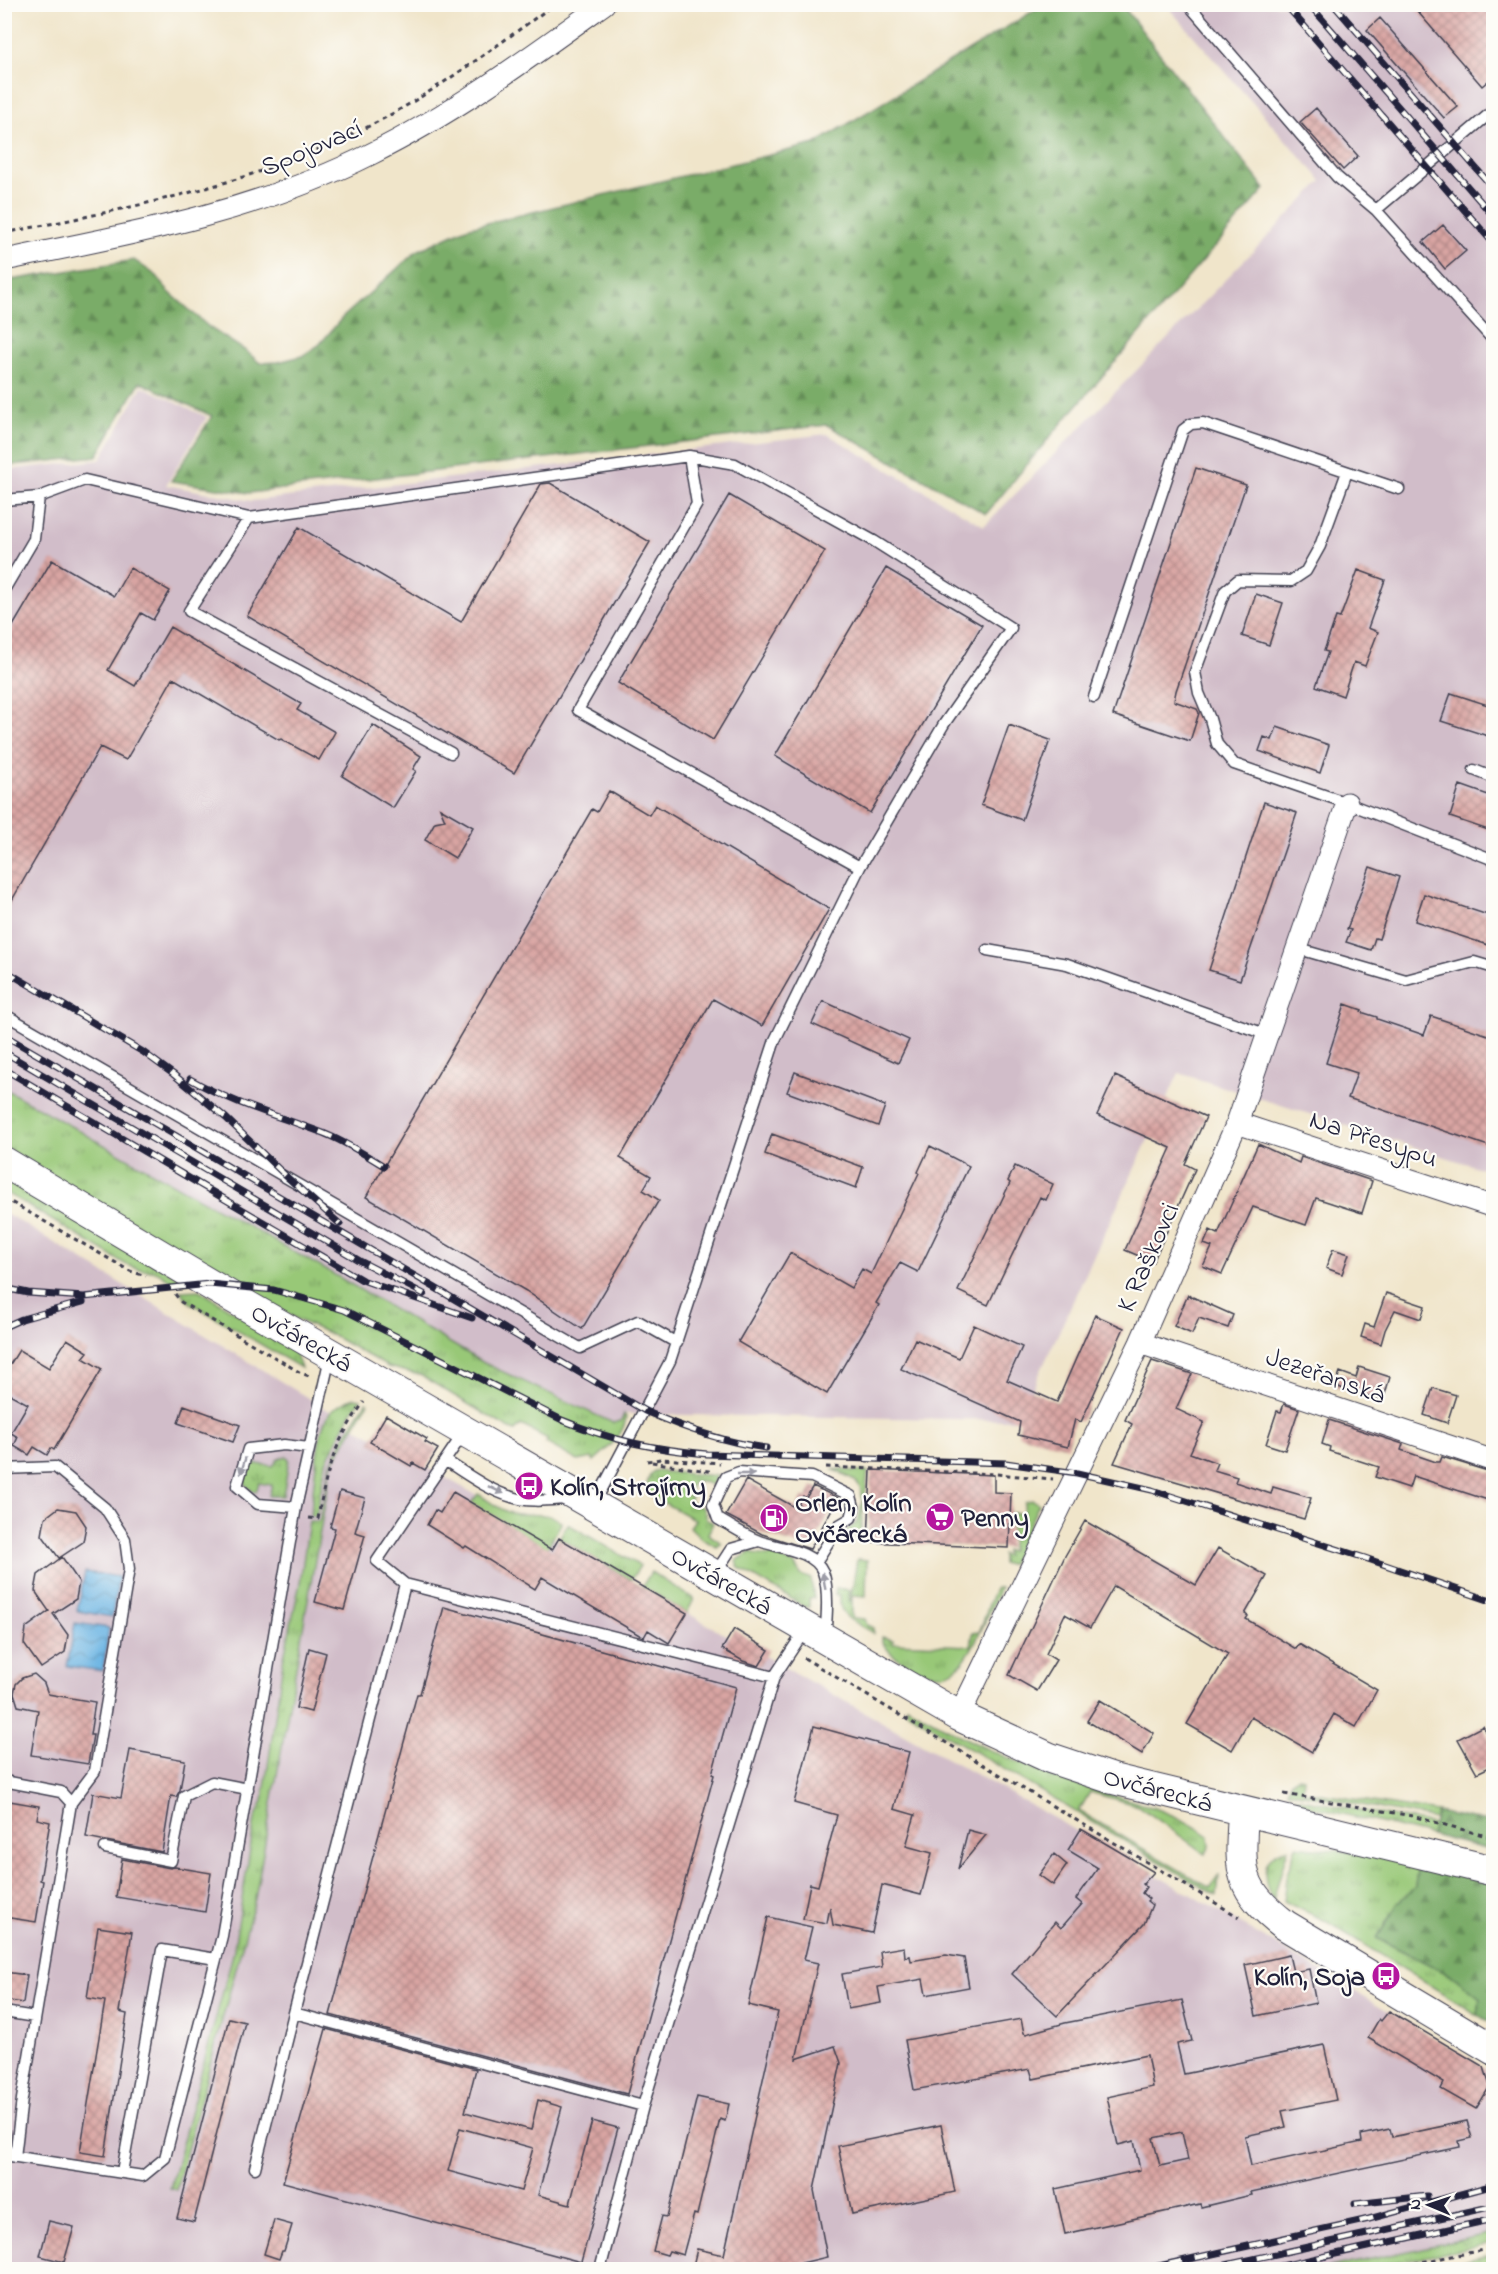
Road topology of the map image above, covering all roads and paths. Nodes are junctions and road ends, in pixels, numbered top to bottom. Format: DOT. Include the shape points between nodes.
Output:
graph roads {
  1 [pos="555,4"];
  2 [pos="604,4"];
  3 [pos="1188,4"];
  4 [pos="1494,110"];
  5 [pos="1376,210"];
  6 [pos="4,233"];
  7 [pos="4,260"];
  8 [pos="1494,341"];
  9 [pos="689,456"];
  10 [pos="1347,472"];
  11 [pos="1399,489"];
  12 [pos="39,497"];
  13 [pos="4,500"];
  14 [pos="249,518"];
  15 [pos="4,590"];
  16 [pos="1094,697"];
  17 [pos="451,753"];
  18 [pos="1474,770"];
  19 [pos="1494,778"];
  20 [pos="1347,803"];
  21 [pos="1494,860"];
  22 [pos="860,867"];
  23 [pos="1299,949"];
  24 [pos="987,950"];
  25 [pos="1494,968"];
  26 [pos="4,1014"];
  27 [pos="1268,1035"];
  28 [pos="1238,1123"];
  29 [pos="4,1162"];
  30 [pos="4,1198"];
  31 [pos="1494,1207"];
  32 [pos="148,1276"];
  33 [pos="171,1287"];
  34 [pos="676,1343"];
  35 [pos="1140,1343"];
  36 [pos="327,1368"];
  37 [pos="367,1398"];
  38 [pos="465,1431"];
  39 [pos="309,1448"];
  40 [pos="446,1461"];
  41 [pos="1494,1461"];
  42 [pos="723,1464"];
  43 [pos="819,1467"];
  44 [pos="4,1469"];
  45 [pos="1059,1475"];
  46 [pos="726,1477"];
  47 [pos="587,1502"];
  48 [pos="295,1512"];
  49 [pos="759,1541"];
  50 [pos="816,1562"];
  51 [pos="714,1575"];
  52 [pos="405,1584"];
  53 [pos="808,1639"];
  54 [pos="774,1677"];
  55 [pos="958,1716"];
  56 [pos="4,1781"];
  57 [pos="248,1790"];
  58 [pos="1281,1793"];
  59 [pos="71,1803"];
  60 [pos="1243,1811"];
  61 [pos="1494,1838"];
  62 [pos="105,1848"];
  63 [pos="1494,1871"];
  64 [pos="1239,1917"];
  65 [pos="216,1959"];
  66 [pos="4,2012"];
  67 [pos="294,2013"];
  68 [pos="35,2018"];
  69 [pos="1494,2050"];
  70 [pos="643,2106"];
  71 [pos="10,2156"];
  72 [pos="255,2168"];
  73 [pos="122,2172"];
  74 [pos="1494,2248"];
  75 [pos="600,2270"];
  76 [pos="1379,2270"];
  1 -- 6 [label="path" via="428,93 376,123 314,150 268,169 186,194"];
  2 -- 7 [label="street, Spojovací" via="452,109 329,174 206,216"];
  3 -- 5 [label="lane" via="1337,177"];
  4 -- 5 [label="lane"];
  5 -- 8 [label="lane"];
  9 -- 14 [label="lane"];
  9 -- 22 [label="lane" via="697,504 578,710"];
  9 -- 22 [label="lane" via="735,465 874,541 1011,628 944,724"];
  10 -- 11 [label="lane"];
  10 -- 16 [label="lane" via="1203,423 1191,424 1183,430"];
  10 -- 20 [label="lane" via="1320,546 1306,571 1291,580 1238,580 1225,591 1195,672 1217,744 1234,764"];
  12 -- 13 [label="lane"];
  12 -- 14 [label="lane" via="85,480"];
  12 -- 15 [label="lane" via="34,539"];
  14 -- 17 [label="lane" via="189,611"];
  18 -- 19 [label="lane"];
  20 -- 21 [label="lane"];
  20 -- 23 [label="street, K Raškovci"];
  22 -- 34 [label="lane" via="775,1040"];
  23 -- 25 [label="lane" via="1406,980 1474,962"];
  23 -- 27 [label="street, K Raškovci"];
  24 -- 27 [label="lane" via="1067,964"];
  26 -- 34 [label="lane" via="580,1348 638,1321"];
  27 -- 28 [label="street, K Raškovci"];
  28 -- 31 [label="street, Na Přesypu"];
  28 -- 35 [label="street, K Raškovci"];
  29 -- 36 [label="main road, Ovčárecká" via="209,1284"];
  30 -- 32 [label="path" via="129,1271"];
  33 -- 36 [label="path" via="181,1302 301,1373"];
  34 -- 47 [label="lane" via="645,1411"];
  35 -- 41 [label="street, Jezeřanská"];
  35 -- 55 [label="street, K Raškovci"];
  36 -- 38 [label="main road, Ovčárecká"];
  36 -- 39 [label="lane"];
  37 -- 48 [label="path" via="337,1444 328,1466 318,1519"];
  38 -- 40 [label="lane"];
  38 -- 47 [label="main road, Ovčárecká"];
  39 -- 48 [label="lane"];
  39 -- 48 [label="lane, one-way" via="284,1445 248,1449 237,1486 258,1504"];
  40 -- 47 [label="lane, one-way" via="513,1498"];
  40 -- 52 [label="lane" via="377,1561"];
  42 -- 46 [label="path" via="647,1461 718,1472"];
  43 -- 45 [label="path" via="1048,1479"];
  44 -- 59 [label="lane" via="55,1467 105,1508 125,1539 129,1569 95,1771"];
  46 -- 49 [label="lane" via="713,1505 718,1518"];
  46 -- 50 [label="lane, one-way" via="738,1472 812,1477 851,1496 851,1518 839,1525"];
  47 -- 51 [label="main road, Ovčárecká"];
  48 -- 57 [label="lane"];
  49 -- 50 [label="lane" via="791,1548"];
  49 -- 51 [label="lane" via="731,1549"];
  53 -- 50 [label="lane, one-way" via="827,1611 823,1573"];
  51 -- 53 [label="main road, Ovčárecká"];
  52 -- 54 [label="lane"];
  52 -- 67 [label="lane"];
  53 -- 54 [label="lane"];
  53 -- 55 [label="main road, Ovčárecká"];
  53 -- 64 [label="path"];
  54 -- 70 [label="lane"];
  55 -- 60 [label="main road, Ovčárecká" via="1050,1758 1113,1779"];
  56 -- 59 [label="lane" via="61,1792"];
  57 -- 62 [label="lane" via="212,1782 184,1796 171,1861"];
  57 -- 65 [label="lane"];
  58 -- 61 [label="path" via="1412,1816"];
  59 -- 68 [label="lane"];
  60 -- 63 [label="main road, Ovčárecká"];
  60 -- 69 [label="main road" via="1243,1873 1247,1887 1270,1913"];
  65 -- 73 [label="lane" via="165,2158 143,2176"];
  65 -- 73 [label="lane" via="162,1950"];
  66 -- 68 [label="lane"];
  67 -- 70 [label="lane"];
  67 -- 72 [label="lane"];
  68 -- 71 [label="lane"];
  70 -- 75 [label="lane"];
  71 -- 73 [label="lane"];
  74 -- 76 [label="path"];
}
